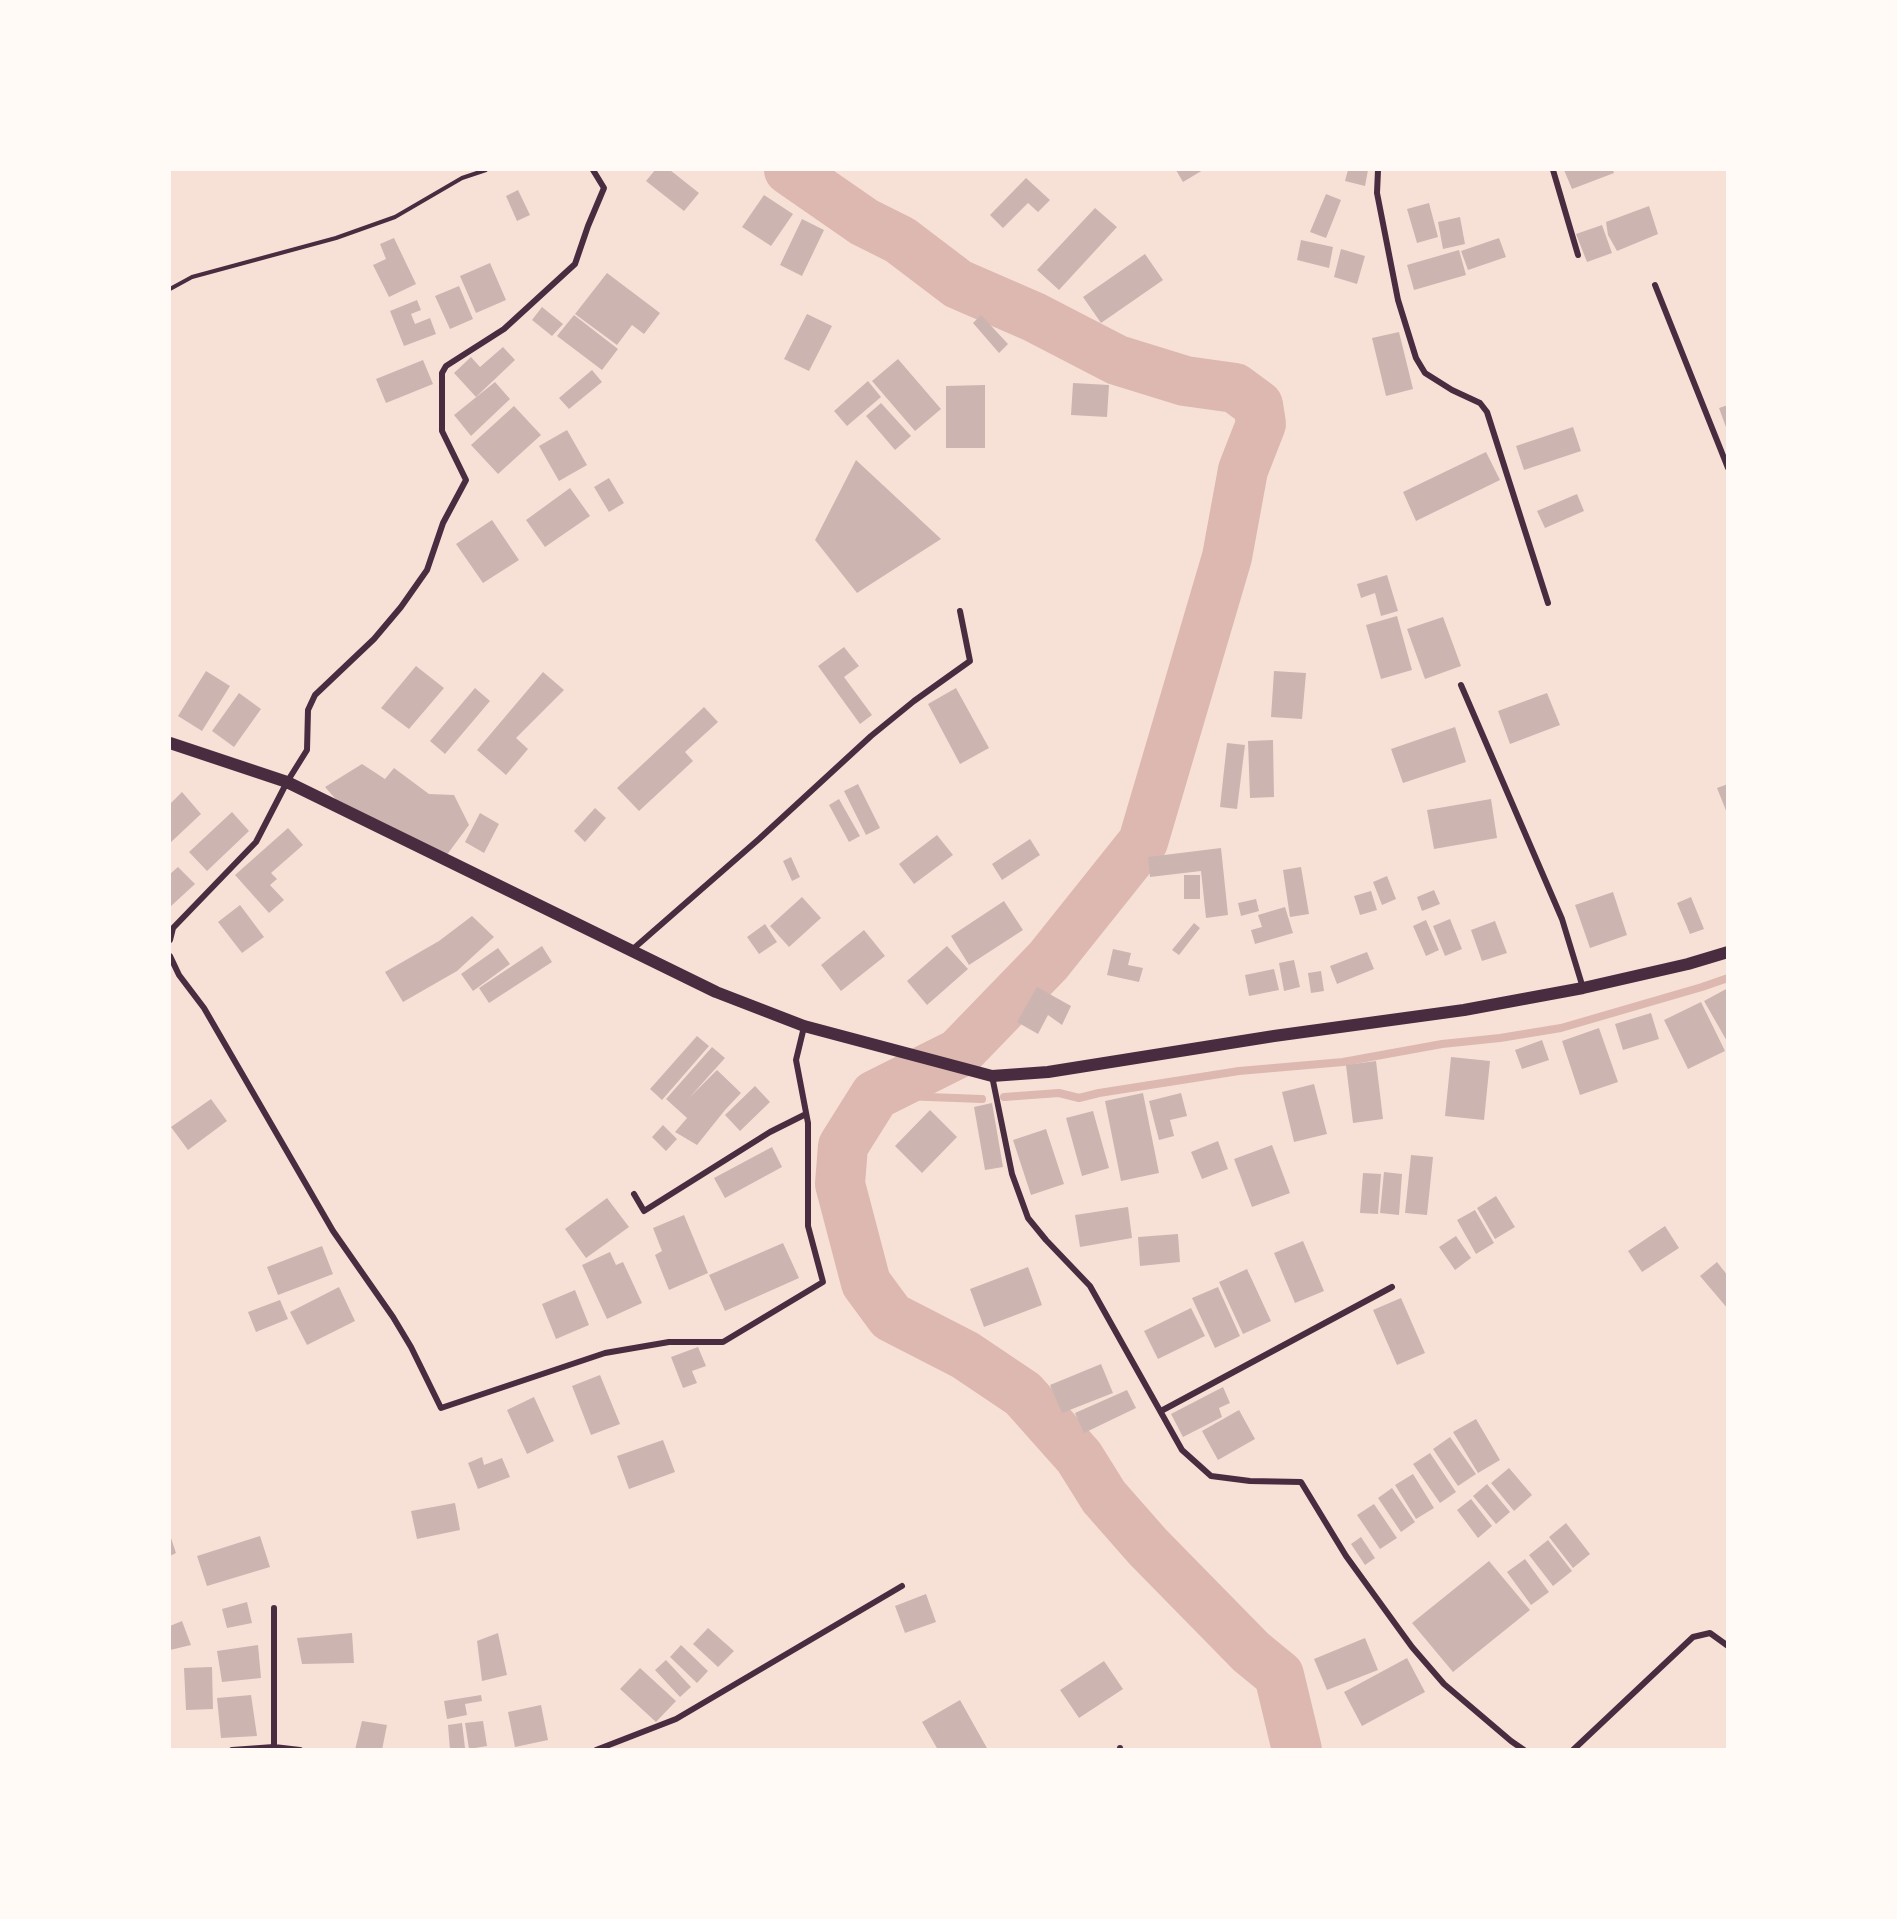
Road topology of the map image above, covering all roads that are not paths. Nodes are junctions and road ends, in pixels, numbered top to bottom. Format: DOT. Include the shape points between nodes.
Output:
graph roads {
  1 [pos="593,170"];
  2 [pos="1378,170"];
  3 [pos="1553,170"];
  4 [pos="1578,255"];
  5 [pos="1655,285"];
  6 [pos="1728,468"];
  7 [pos="1548,603"];
  8 [pos="960,611"];
  9 [pos="1461,685"];
  10 [pos="170,743"];
  11 [pos="287,782"];
  12 [pos="170,940"];
  13 [pos="633,949"];
  14 [pos="1728,952"];
  15 [pos="170,956"];
  16 [pos="1582,988"];
  17 [pos="804,1026"];
  18 [pos="992,1076"];
  19 [pos="806,1114"];
  20 [pos="634,1194"];
  21 [pos="1392,1287"];
  22 [pos="1161,1411"];
  23 [pos="902,1586"];
  24 [pos="274,1608"];
  25 [pos="1728,1646"];
  26 [pos="274,1747"];
  27 [pos="232,1749"];
  28 [pos="300,1749"];
  29 [pos="598,1749"];
  30 [pos="1524,1749"];
  31 [pos="1573,1749"];
  1 -- 11 [label="street" via="604,188 575,264 504,329 446,366 442,373 442,431 466,480 443,523 427,570 374,639 315,695 308,710 307,750"];
  2 -- 7 [label="street" via="1377,193 1398,300 1416,358 1425,373 1480,403 1487,412"];
  3 -- 4 [label="street"];
  5 -- 6 [label="street"];
  8 -- 13 [label="street" via="970,661 871,736"];
  9 -- 16 [label="street" via="1562,919"];
  10 -- 11 [label="main road"];
  11 -- 12 [label="street" via="256,842 173,928"];
  11 -- 13 [label="main road"];
  13 -- 17 [label="main road" via="716,992"];
  14 -- 16 [label="main road"];
  15 -- 19 [label="street" via="333,1232 411,1347 441,1408 605,1353 669,1342 723,1342 823,1282 808,1226"];
  16 -- 18 [label="main road" via="1464,1010 1048,1072"];
  17 -- 18 [label="main road"];
  17 -- 19 [label="street" via="796,1060"];
  18 -- 22 [label="street" via="1012,1174 1028,1218 1090,1286"];
  19 -- 20 [label="street" via="770,1132 644,1211"];
  21 -- 22 [label="street"];
  22 -- 30 [label="street" via="1182,1450 1211,1476 1300,1482 1346,1556 1412,1647 1444,1684"];
  23 -- 29 [label="street" via="676,1719"];
  24 -- 26 [label="street"];
  25 -- 31 [label="street" via="1710,1633 1693,1637"];
  26 -- 27 [label="street"];
  26 -- 28 [label="street"];
}
